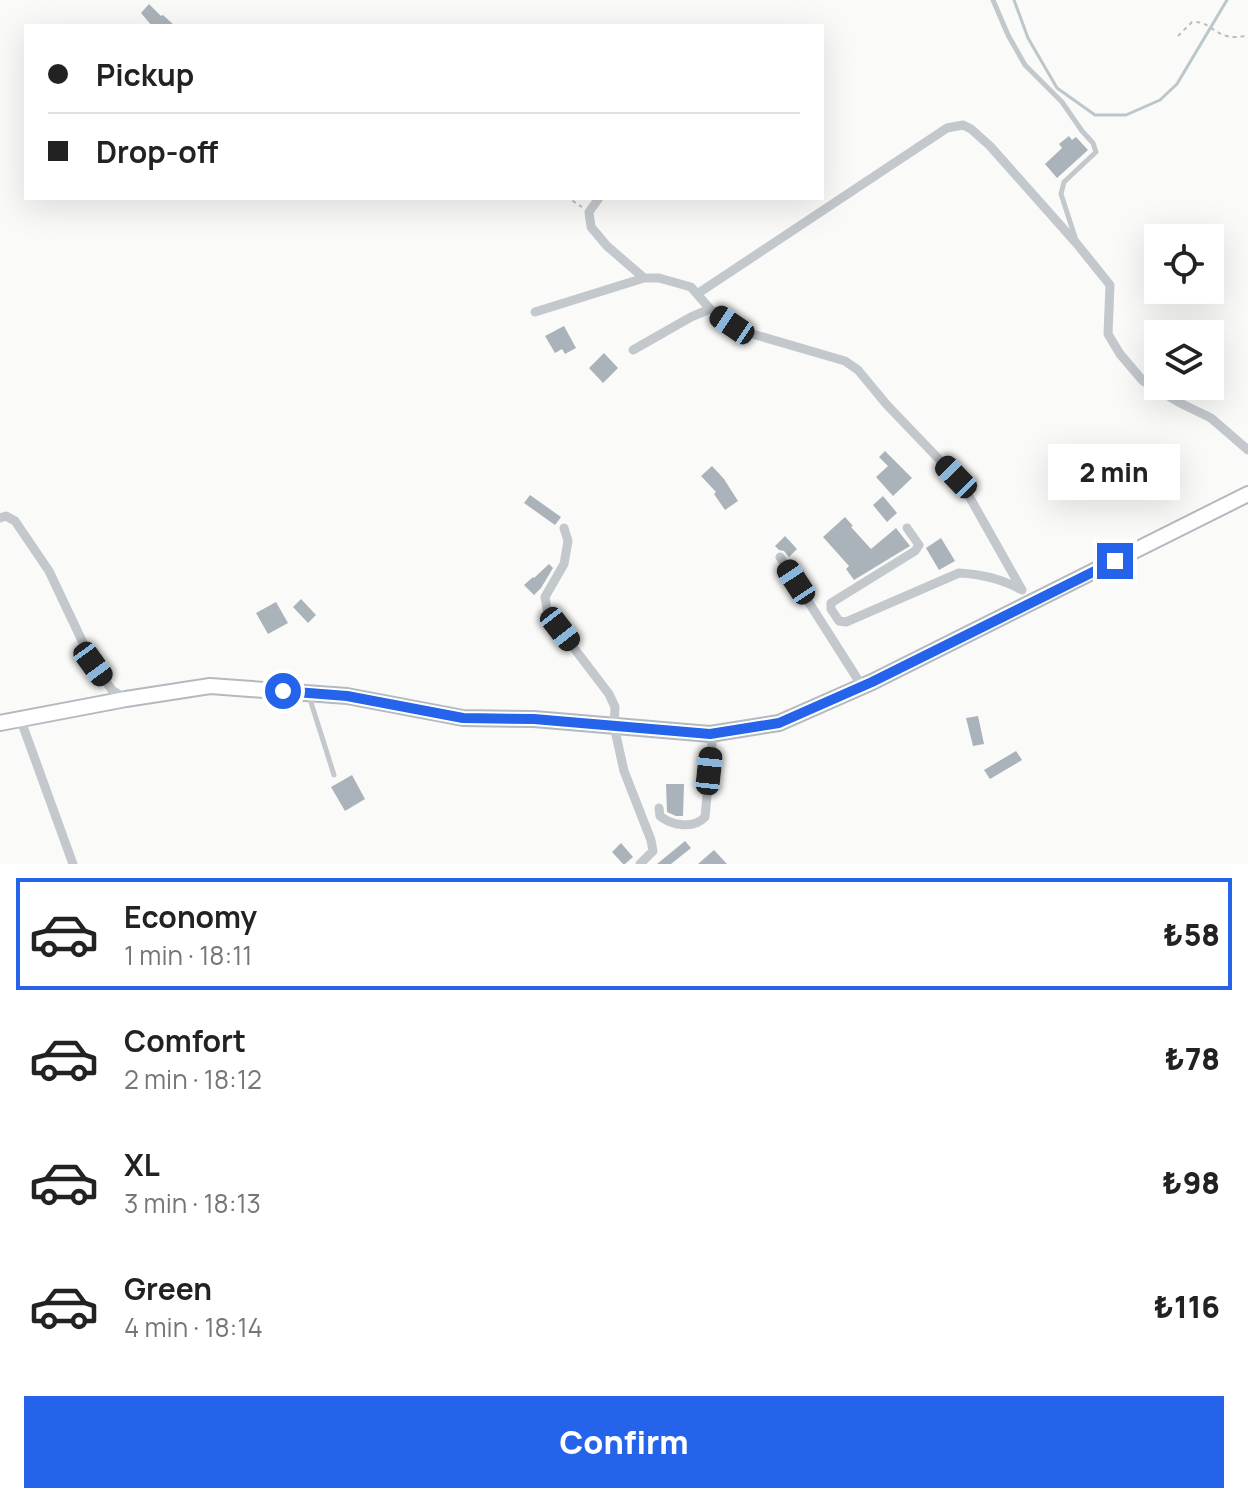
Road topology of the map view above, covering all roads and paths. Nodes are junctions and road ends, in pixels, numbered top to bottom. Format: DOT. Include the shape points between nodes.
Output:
graph roads {
  1 [pos="993,0"];
  2 [pos="1248,35"];
  3 [pos="1178,36"];
  4 [pos="571,200"];
  5 [pos="598,200"];
  6 [pos="589,212"];
  7 [pos="1077,244"];
  8 [pos="644,278"];
  9 [pos="697,294"];
  10 [pos="710,309"];
  11 [pos="535,312"];
  12 [pos="633,350"];
  13 [pos="1248,450"];
  14 [pos="1248,494"];
  15 [pos="0,518"];
  16 [pos="564,528"];
  17 [pos="907,528"];
  18 [pos="780,557"];
  19 [pos="1022,590"];
  20 [pos="1033,602"];
  21 [pos="862,686"];
  22 [pos="308,693"];
  23 [pos="126,699"];
  24 [pos="20,718"];
  25 [pos="0,723"];
  26 [pos="614,726"];
  27 [pos="713,733"];
  28 [pos="334,775"];
  29 [pos="659,808"];
  30 [pos="73,864"];
  31 [pos="640,864"];
  1 -- 7 [label="lane" via="1025,65 1093,143 1096,152 1061,188"];
  2 -- 3 [label="path" via="1224,37 1199,21"];
  4 -- 6 [label="path"];
  5 -- 6 [label="street"];
  6 -- 8 [label="street" via="591,227"];
  7 -- 9 [label="street" via="990,146 963,125 947,128"];
  7 -- 13 [label="street" via="1110,285 1108,334 1120,354 1143,381 1211,418"];
  8 -- 9 [label="street" via="691,287"];
  8 -- 11 [label="street"];
  9 -- 10 [label="street"];
  10 -- 12 [label="street"];
  10 -- 19 [label="street" via="749,333 845,361 858,370 965,489"];
  14 -- 20 [label="street"];
  15 -- 23 [label="street" via="15,521 32,545 93,664 112,690"];
  16 -- 26 [label="street" via="564,564 545,597 548,614 609,694"];
  17 -- 19 [label="street" via="919,545 915,551 831,603 839,621 959,573 1004,580"];
  18 -- 21 [label="street"];
  19 -- 20 [label="street"];
  20 -- 21 [label="street"];
  21 -- 27 [label="street" via="779,723"];
  22 -- 23 [label="street" via="210,686"];
  22 -- 26 [label="street" via="463,718"];
  22 -- 28 [label="lane"];
  23 -- 24 [label="street"];
  24 -- 25 [label="street"];
  24 -- 30 [label="street"];
  26 -- 27 [label="street"];
  26 -- 31 [label="street" via="624,771 651,840 653,851"];
  27 -- 29 [label="street" via="705,817 691,825 668,823"];
}
